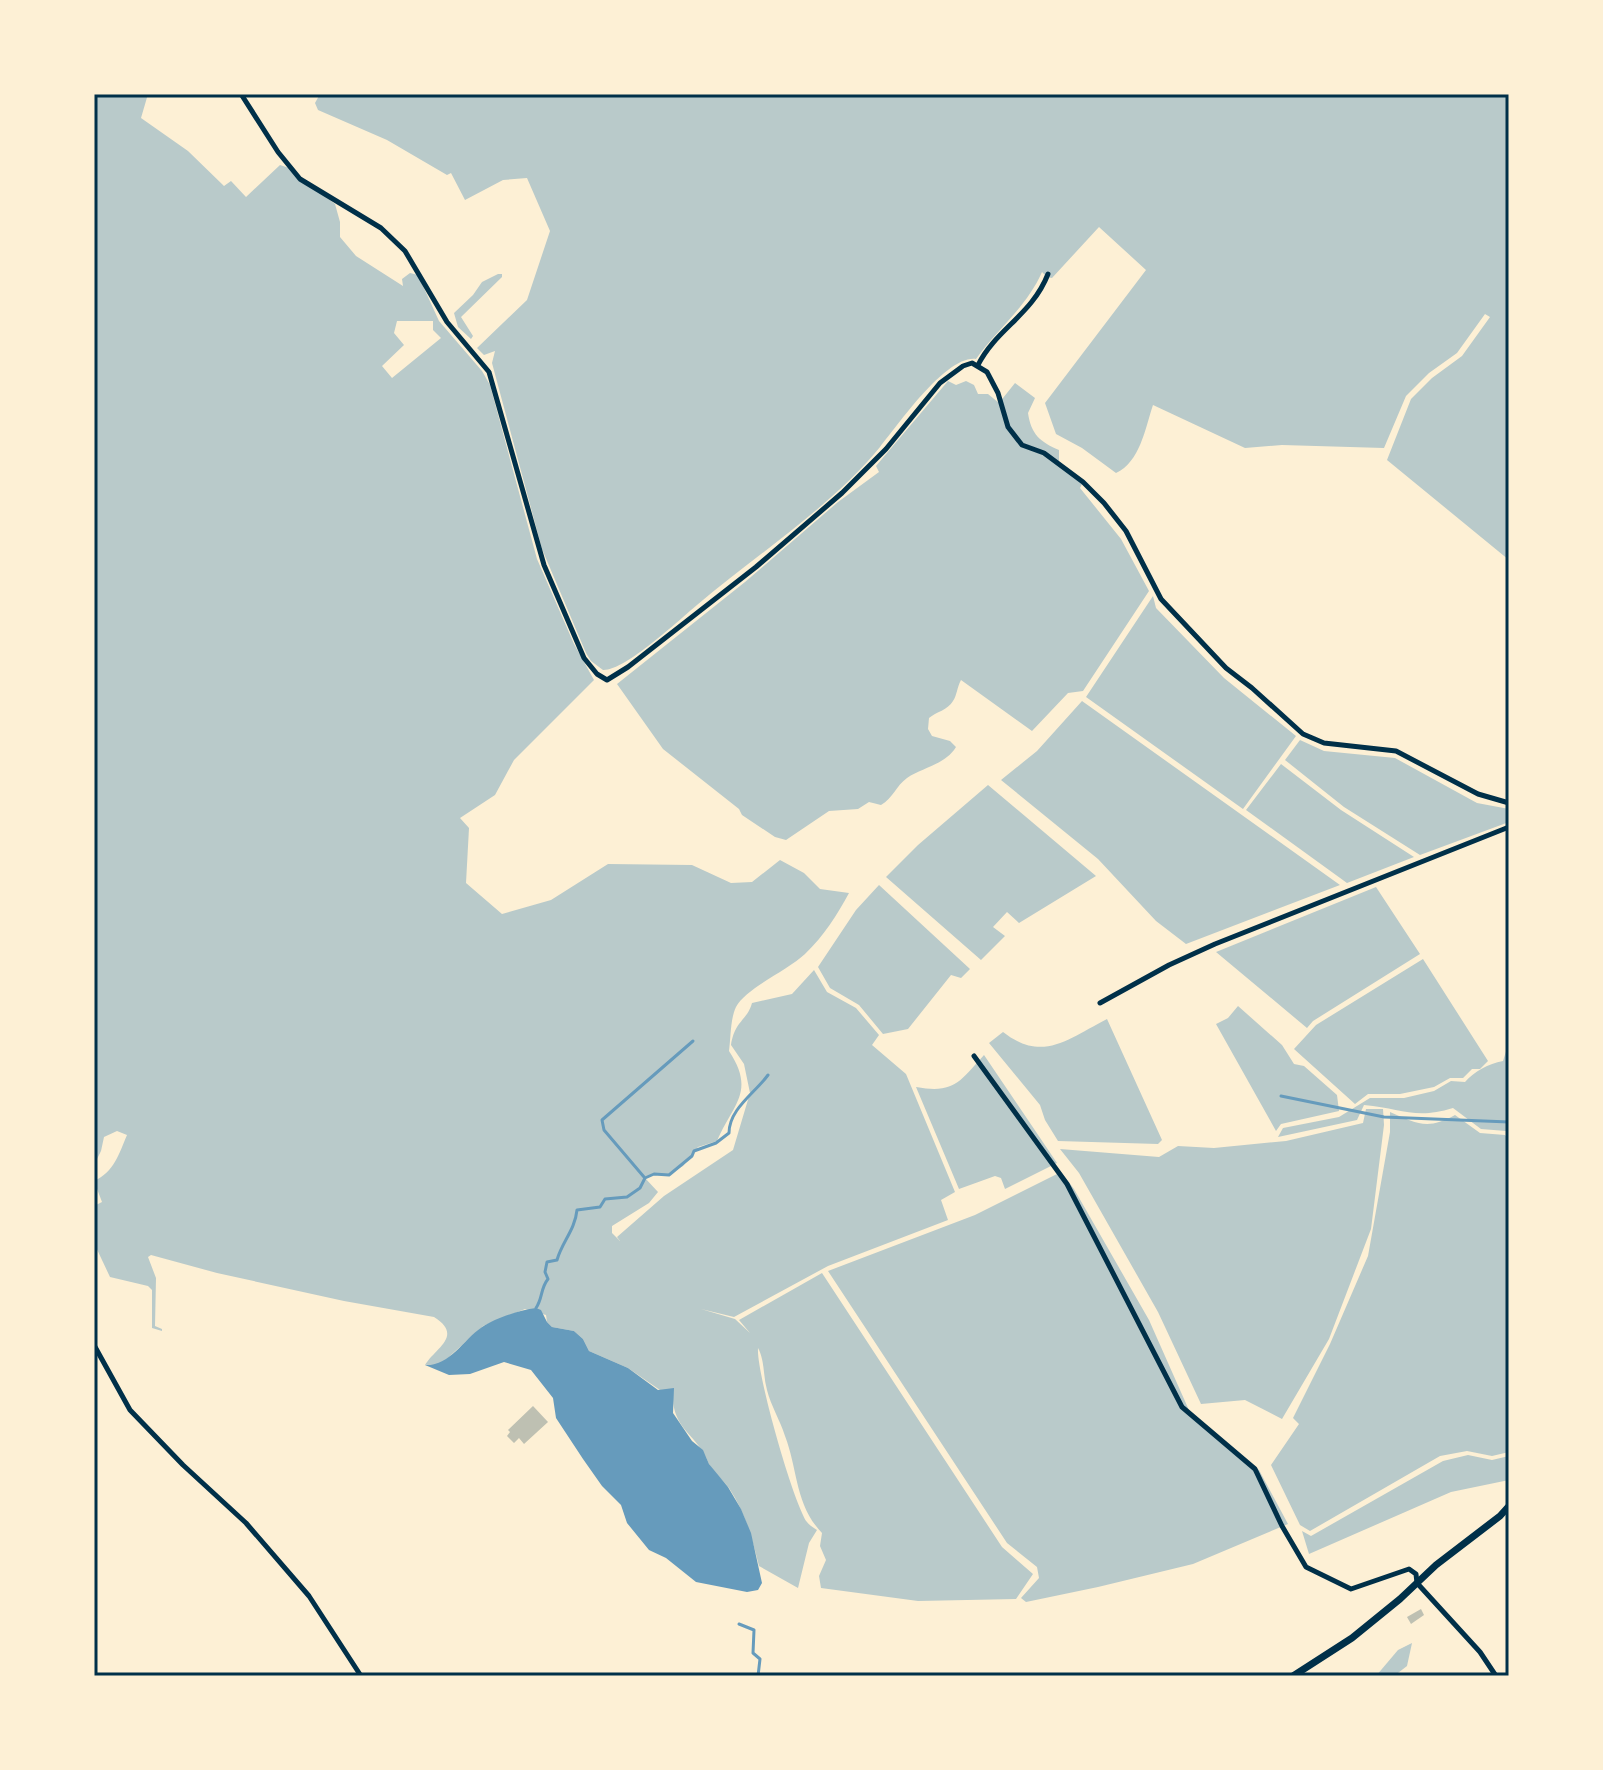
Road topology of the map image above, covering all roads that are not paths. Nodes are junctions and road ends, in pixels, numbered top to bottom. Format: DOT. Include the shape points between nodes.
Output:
graph roads {
  1 [pos="241,94"];
  2 [pos="1048,274"];
  3 [pos="978,365"];
  4 [pos="1509,803"];
  5 [pos="1509,827"];
  6 [pos="1100,1003"];
  7 [pos="974,1056"];
  8 [pos="94,1345"];
  9 [pos="1509,1506"];
  10 [pos="1417,1583"];
  11 [pos="361,1676"];
  12 [pos="1293,1676"];
  13 [pos="1496,1676"];
  1 -- 3 [label="street" via="300,179 381,228 405,251 447,322 489,372 544,565 584,658 601,678 607,680 628,667 756,567 872,464 940,383 963,366"];
  2 -- 3 [label="street" via="1027,310"];
  3 -- 4 [label="street" via="992,380 1008,427 1022,445 1044,453 1093,493 1126,531 1169,609 1226,668 1303,734 1324,743 1396,751 1478,794"];
  5 -- 6 [label="street" via="1215,944"];
  7 -- 10 [label="street" via="1067,1184 1182,1407 1255,1469 1306,1567 1351,1589 1409,1569"];
  8 -- 11 [label="street" via="130,1410 255,1533 309,1596"];
  9 -- 10 [label="main road"];
  10 -- 12 [label="main road" via="1352,1638"];
  10 -- 13 [label="street"];
}
